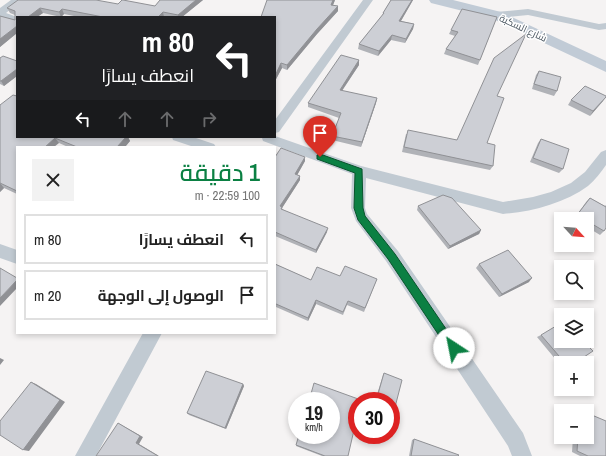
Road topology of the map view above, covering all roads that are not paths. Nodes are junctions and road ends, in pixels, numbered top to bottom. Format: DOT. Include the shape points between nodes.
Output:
graph roads {
  1 [pos="18,0"];
  2 [pos="368,0"];
  3 [pos="436,0"];
  4 [pos="0,13"];
  5 [pos="496,15"];
  6 [pos="16,21"];
  7 [pos="606,26"];
  8 [pos="606,67"];
  9 [pos="276,127"];
  10 [pos="181,138"];
  11 [pos="268,138"];
  12 [pos="206,146"];
  13 [pos="606,155"];
  14 [pos="359,171"];
  15 [pos="0,251"];
  16 [pos="16,257"];
  17 [pos="152,334"];
  18 [pos="85,456"];
  19 [pos="522,456"];
  1 -- 4 [label="street"];
  2 -- 9 [label="street"];
  3 -- 5 [label="main road, شارع السكبة"];
  4 -- 6 [label="street"];
  5 -- 7 [label="street" via="528,12"];
  5 -- 8 [label="main road, شارع السكبة"];
  10 -- 12 [label="street"];
  11 -- 14 [label="street"];
  13 -- 14 [label="street" via="584,181 549,198 514,208 491,206"];
  14 -- 19 [label="street" via="358,208 361,218 396,263 516,440"];
  15 -- 16 [label="street"];
  17 -- 18 [label="street"];
}
